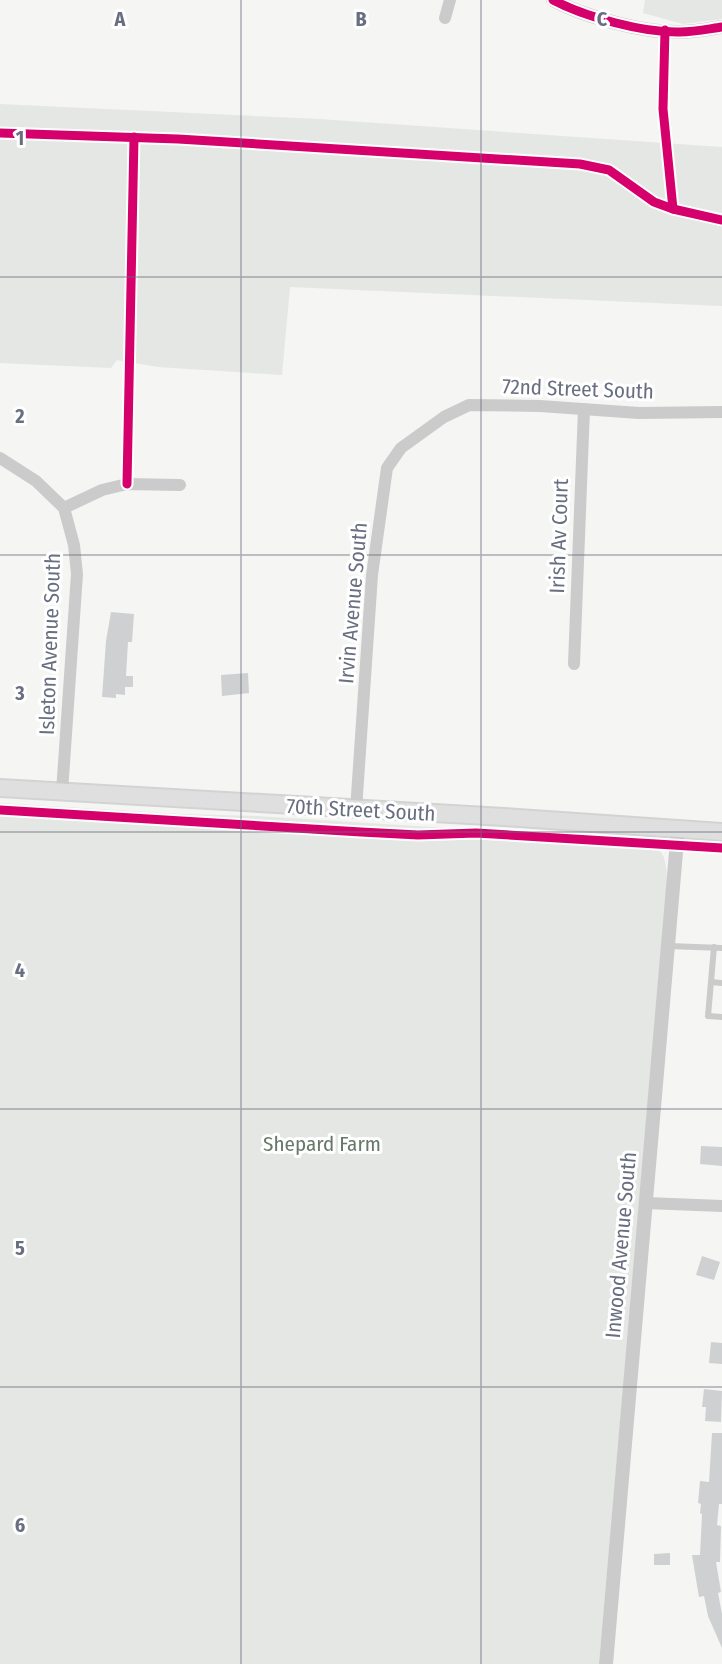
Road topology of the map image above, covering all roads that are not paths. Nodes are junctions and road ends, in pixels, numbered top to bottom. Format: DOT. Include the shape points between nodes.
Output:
graph roads {
  1 [pos="450,0"];
  2 [pos="553,0"];
  3 [pos="445,18"];
  4 [pos="722,27"];
  5 [pos="584,409"];
  6 [pos="722,412"];
  7 [pos="436,422"];
  8 [pos="0,458"];
  9 [pos="180,485"];
  10 [pos="64,508"];
  11 [pos="574,664"];
  12 [pos="0,789"];
  13 [pos="62,792"];
  14 [pos="357,810"];
  15 [pos="678,829"];
  16 [pos="722,832"];
  17 [pos="668,946"];
  18 [pos="714,947"];
  19 [pos="722,948"];
  20 [pos="711,982"];
  21 [pos="722,983"];
  22 [pos="722,1017"];
  23 [pos="646,1203"];
  24 [pos="722,1206"];
  25 [pos="606,1664"];
  1 -- 3 [label="street"];
  2 -- 4 [label="street" via="571,10 627,26 679,32"];
  5 -- 6 [label="street, 72nd Street South"];
  5 -- 7 [label="street, 72nd Street South" via="469,405"];
  5 -- 11 [label="street, Irish Av Court"];
  7 -- 14 [label="street, Irvin Avenue South" via="401,448 387,468 372,575"];
  8 -- 10 [label="street" via="36,482"];
  9 -- 10 [label="street" via="127,484 102,490"];
  10 -- 13 [label="street, Isleton Avenue South" via="77,574"];
  12 -- 13 [label="main road, 70th Street South"];
  13 -- 14 [label="main road, 70th Street South"];
  14 -- 15 [label="main road, 70th Street South"];
  15 -- 16 [label="main road, 70th Street South"];
  15 -- 17 [label="street, Inwood Avenue South"];
  17 -- 18 [label="lane"];
  17 -- 23 [label="street, Inwood Avenue South"];
  18 -- 19 [label="lane"];
  18 -- 20 [label="lane"];
  20 -- 21 [label="lane"];
  20 -- 22 [label="lane" via="708,1016"];
  23 -- 24 [label="street"];
  23 -- 25 [label="street, Inwood Avenue South"];
}
